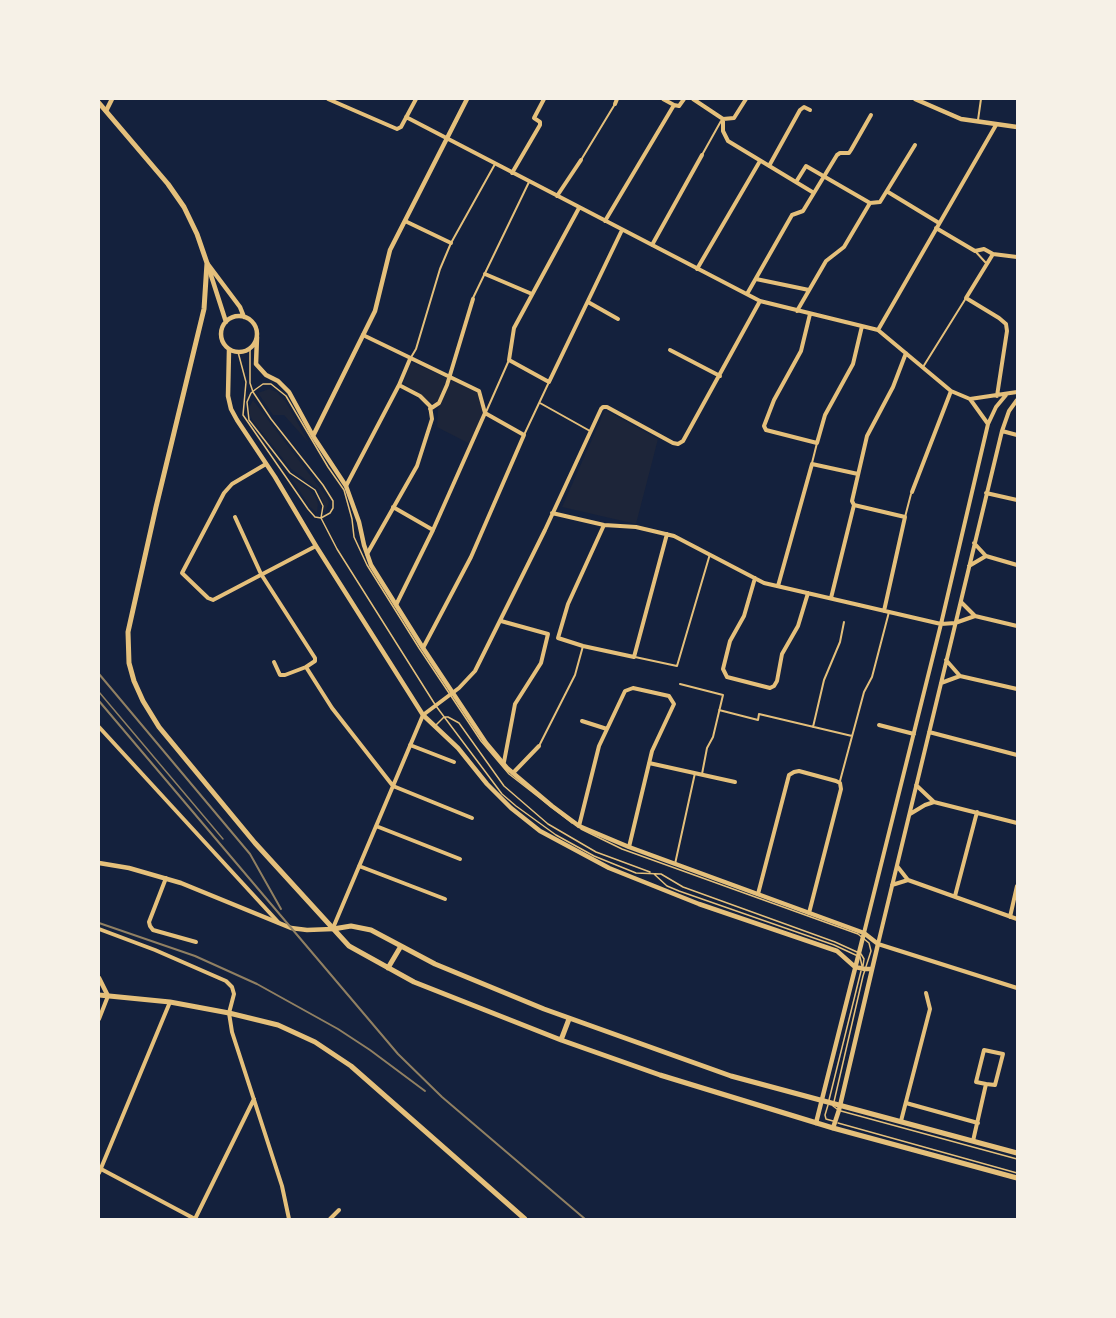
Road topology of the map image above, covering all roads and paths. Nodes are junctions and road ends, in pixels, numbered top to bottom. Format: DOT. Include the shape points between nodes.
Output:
graph roads {
  1 [pos="112,99"];
  2 [pos="328,99"];
  3 [pos="417,99"];
  4 [pos="467,99"];
  5 [pos="544,99"];
  6 [pos="663,99"];
  7 [pos="684,99"];
  8 [pos="693,99"];
  9 [pos="746,99"];
  10 [pos="915,99"];
  11 [pos="929,99"];
  12 [pos="981,99"];
  13 [pos="616,101"];
  14 [pos="99,103"];
  15 [pos="676,106"];
  16 [pos="928,106"];
  17 [pos="106,111"];
  18 [pos="810,111"];
  19 [pos="871,115"];
  20 [pos="406,117"];
  21 [pos="723,119"];
  22 [pos="978,122"];
  23 [pos="996,125"];
  24 [pos="1017,127"];
  25 [pos="447,140"];
  26 [pos="915,145"];
  27 [pos="702,155"];
  28 [pos="581,160"];
  29 [pos="760,161"];
  30 [pos="495,164"];
  31 [pos="769,166"];
  32 [pos="512,173"];
  33 [pos="824,176"];
  34 [pos="529,182"];
  35 [pos="796,182"];
  36 [pos="888,192"];
  37 [pos="814,193"];
  38 [pos="557,196"];
  39 [pos="870,202"];
  40 [pos="579,208"];
  41 [pos="405,221"];
  42 [pos="605,221"];
  43 [pos="939,223"];
  44 [pos="936,228"];
  45 [pos="622,230"];
  46 [pos="451,243"];
  47 [pos="652,246"];
  48 [pos="975,250"];
  49 [pos="993,254"];
  50 [pos="1017,257"];
  51 [pos="207,263"];
  52 [pos="986,263"];
  53 [pos="697,268"];
  54 [pos="485,274"];
  55 [pos="756,279"];
  56 [pos="809,290"];
  57 [pos="532,294"];
  58 [pos="747,294"];
  59 [pos="473,298"];
  60 [pos="966,298"];
  61 [pos="760,301"];
  62 [pos="588,302"];
  63 [pos="797,311"];
  64 [pos="810,314"];
  65 [pos="244,317"];
  66 [pos="618,319"];
  67 [pos="226,322"];
  68 [pos="862,326"];
  69 [pos="878,330"];
  70 [pos="363,335"];
  71 [pos="257,337"];
  72 [pos="250,349"];
  73 [pos="229,350"];
  74 [pos="670,350"];
  75 [pos="238,352"];
  76 [pos="906,353"];
  77 [pos="410,359"];
  78 [pos="509,360"];
  79 [pos="923,367"];
  80 [pos="450,376"];
  81 [pos="720,376"];
  82 [pos="549,382"];
  83 [pos="399,385"];
  84 [pos="951,391"];
  85 [pos="253,392"];
  86 [pos="1017,392"];
  87 [pos="1006,394"];
  88 [pos="997,396"];
  89 [pos="970,399"];
  90 [pos="1017,400"];
  91 [pos="539,403"];
  92 [pos="430,409"];
  93 [pos="485,413"];
  94 [pos="988,424"];
  95 [pos="590,431"];
  96 [pos="1002,431"];
  97 [pos="524,435"];
  98 [pos="1017,435"];
  99 [pos="313,436"];
  100 [pos="817,442"];
  101 [pos="266,464"];
  102 [pos="812,464"];
  103 [pos="858,474"];
  104 [pos="346,486"];
  105 [pos="912,492"];
  106 [pos="986,493"];
  107 [pos="1017,500"];
  108 [pos="854,505"];
  109 [pos="393,507"];
  110 [pos="552,513"];
  111 [pos="235,517"];
  112 [pos="905,517"];
  113 [pos="321,518"];
  114 [pos="604,525"];
  115 [pos="433,530"];
  116 [pos="667,534"];
  117 [pos="974,543"];
  118 [pos="316,546"];
  119 [pos="367,554"];
  120 [pos="710,554"];
  121 [pos="986,556"];
  122 [pos="1017,565"];
  123 [pos="969,566"];
  124 [pos="261,574"];
  125 [pos="755,578"];
  126 [pos="778,586"];
  127 [pos="808,593"];
  128 [pos="831,598"];
  129 [pos="960,602"];
  130 [pos="396,605"];
  131 [pos="884,610"];
  132 [pos="890,612"];
  133 [pos="975,616"];
  134 [pos="501,621"];
  135 [pos="844,622"];
  136 [pos="955,623"];
  137 [pos="941,624"];
  138 [pos="1017,626"];
  139 [pos="584,646"];
  140 [pos="423,648"];
  141 [pos="634,657"];
  142 [pos="946,660"];
  143 [pos="274,662"];
  144 [pos="306,667"];
  145 [pos="960,676"];
  146 [pos="941,683"];
  147 [pos="680,684"];
  148 [pos="1017,689"];
  149 [pos="452,694"];
  150 [pos="436,706"];
  151 [pos="719,711"];
  152 [pos="423,715"];
  153 [pos="444,717"];
  154 [pos="582,722"];
  155 [pos="879,725"];
  156 [pos="99,727"];
  157 [pos="813,727"];
  158 [pos="436,729"];
  159 [pos="607,729"];
  160 [pos="929,732"];
  161 [pos="914,734"];
  162 [pos="853,736"];
  163 [pos="410,745"];
  164 [pos="540,746"];
  165 [pos="1017,755"];
  166 [pos="454,762"];
  167 [pos="504,762"];
  168 [pos="649,763"];
  169 [pos="513,773"];
  170 [pos="695,773"];
  171 [pos="702,774"];
  172 [pos="735,782"];
  173 [pos="840,783"];
  174 [pos="916,785"];
  175 [pos="393,786"];
  176 [pos="934,802"];
  177 [pos="977,812"];
  178 [pos="909,814"];
  179 [pos="472,818"];
  180 [pos="1017,823"];
  181 [pos="376,826"];
  182 [pos="579,826"];
  183 [pos="628,847"];
  184 [pos="460,859"];
  185 [pos="99,863"];
  186 [pos="675,864"];
  187 [pos="360,866"];
  188 [pos="897,866"];
  189 [pos="653,873"];
  190 [pos="166,879"];
  191 [pos="908,880"];
  192 [pos="892,885"];
  193 [pos="1017,886"];
  194 [pos="757,895"];
  195 [pos="954,896"];
  196 [pos="445,899"];
  197 [pos="809,913"];
  198 [pos="1010,917"];
  199 [pos="1017,920"];
  200 [pos="279,923"];
  201 [pos="99,929"];
  202 [pos="333,929"];
  203 [pos="864,936"];
  204 [pos="196,942"];
  205 [pos="878,944"];
  206 [pos="401,945"];
  207 [pos="858,955"];
  208 [pos="855,967"];
  209 [pos="388,968"];
  210 [pos="864,969"];
  211 [pos="872,969"];
  212 [pos="99,978"];
  213 [pos="1017,988"];
  214 [pos="926,993"];
  215 [pos="99,995"];
  216 [pos="108,996"];
  217 [pos="170,1002"];
  218 [pos="229,1013"];
  219 [pos="99,1019"];
  220 [pos="569,1019"];
  221 [pos="561,1040"];
  222 [pos="986,1084"];
  223 [pos="254,1099"];
  224 [pos="906,1103"];
  225 [pos="833,1104"];
  226 [pos="901,1121"];
  227 [pos="816,1123"];
  228 [pos="978,1123"];
  229 [pos="834,1125"];
  230 [pos="972,1142"];
  231 [pos="1017,1153"];
  232 [pos="1017,1159"];
  233 [pos="100,1171"];
  234 [pos="1017,1173"];
  235 [pos="1017,1178"];
  236 [pos="339,1210"];
  237 [pos="195,1219"];
  238 [pos="289,1219"];
  239 [pos="330,1219"];
  240 [pos="525,1219"];
  1 -- 17 [label="street"];
  2 -- 20 [label="street" via="398,129"];
  3 -- 20 [label="street"];
  4 -- 25 [label="street"];
  5 -- 32 [label="street" via="534,118 540,124"];
  6 -- 15 [label="street"];
  7 -- 15 [label="street"];
  8 -- 21 [label="street"];
  9 -- 21 [label="street" via="734,118"];
  10 -- 16 [label="street"];
  11 -- 16 [label="street"];
  12 -- 22 [label="street"];
  13 -- 28 [label="street"];
  14 -- 17 [label="main road"];
  15 -- 42 [label="street"];
  16 -- 22 [label="street"];
  17 -- 51 [label="main road" via="184,207"];
  18 -- 31 [label="street" via="804,107 800,110"];
  19 -- 33 [label="street" via="852,150 837,155"];
  20 -- 25 [label="street"];
  21 -- 27 [label="street"];
  21 -- 29 [label="street" via="728,141"];
  22 -- 23 [label="street"];
  23 -- 24 [label="street"];
  23 -- 43 [label="street"];
  25 -- 30 [label="street"];
  25 -- 41 [label="street"];
  26 -- 36 [label="street"];
  27 -- 47 [label="street"];
  28 -- 38 [label="street"];
  29 -- 31 [label="street"];
  29 -- 53 [label="street"];
  30 -- 32 [label="street"];
  30 -- 46 [label="street"];
  31 -- 35 [label="street"];
  32 -- 34 [label="street"];
  33 -- 35 [label="street" via="806,166"];
  33 -- 37 [label="street"];
  33 -- 39 [label="street"];
  34 -- 38 [label="street"];
  34 -- 54 [label="street"];
  35 -- 37 [label="street"];
  36 -- 39 [label="street" via="880,202"];
  36 -- 43 [label="street"];
  37 -- 55 [label="street" via="803,212 792,215"];
  38 -- 40 [label="street"];
  39 -- 56 [label="street" via="844,247 826,261"];
  40 -- 42 [label="street"];
  40 -- 57 [label="street"];
  41 -- 46 [label="street"];
  41 -- 70 [label="street" via="390,250 375,311"];
  42 -- 45 [label="street"];
  43 -- 44 [label="street"];
  44 -- 48 [label="street"];
  44 -- 69 [label="street"];
  45 -- 47 [label="street"];
  45 -- 62 [label="street"];
  46 -- 77 [label="street"];
  47 -- 53 [label="street"];
  48 -- 49 [label="street"];
  48 -- 52 [label="street"];
  49 -- 50 [label="street"];
  49 -- 52 [label="street"];
  51 -- 65 [label="street"];
  51 -- 67 [label="street"];
  51 -- 202 [label="main road" via="204,309 128,632 129,663 143,701 170,741"];
  52 -- 60 [label="street"];
  53 -- 58 [label="street"];
  54 -- 57 [label="street"];
  54 -- 59 [label="street"];
  55 -- 56 [label="street"];
  55 -- 58 [label="street"];
  56 -- 63 [label="street"];
  57 -- 78 [label="street" via="514,328"];
  58 -- 61 [label="street"];
  59 -- 80 [label="street"];
  60 -- 79 [label="street"];
  60 -- 88 [label="street" via="1006,324"];
  61 -- 63 [label="street"];
  61 -- 81 [label="street"];
  62 -- 66 [label="street"];
  62 -- 82 [label="street"];
  63 -- 64 [label="street"];
  64 -- 68 [label="street"];
  64 -- 100 [label="street" via="801,351 764,426 766,430"];
  65 -- 67 [label="street"];
  65 -- 71 [label="street" via="255,326"];
  67 -- 73 [label="street" via="221,334"];
  68 -- 69 [label="street"];
  68 -- 100 [label="street" via="853,364 825,415"];
  69 -- 76 [label="street"];
  70 -- 77 [label="street"];
  70 -- 99 [label="street"];
  71 -- 72 [label="street"];
  71 -- 99 [label="street" via="257,367 289,392"];
  72 -- 75 [label="street"];
  72 -- 85 [label="lane"];
  73 -- 75 [label="street"];
  73 -- 101 [label="street" via="229,403"];
  74 -- 81 [label="street"];
  75 -- 113 [label="lane" via="246,382 243,415 308,509"];
  76 -- 79 [label="street"];
  76 -- 103 [label="street" via="867,436"];
  77 -- 80 [label="street"];
  77 -- 83 [label="street"];
  78 -- 82 [label="street"];
  78 -- 93 [label="street"];
  79 -- 84 [label="street"];
  80 -- 92 [label="street" via="443,397"];
  80 -- 93 [label="street" via="479,391"];
  81 -- 95 [label="street" via="678,444 603,407"];
  82 -- 91 [label="street"];
  83 -- 92 [label="street" via="420,396"];
  83 -- 104 [label="street"];
  84 -- 89 [label="street"];
  84 -- 105 [label="street"];
  85 -- 113 [label="lane" via="247,402 249,420 291,472 315,490 323,506"];
  85 -- 113 [label="lane" via="333,501 330,513"];
  85 -- 149 [label="lane" via="263,384 271,384 286,396 344,490 354,537 367,565"];
  86 -- 87 [label="street"];
  87 -- 88 [label="street"];
  87 -- 94 [label="street"];
  88 -- 89 [label="street"];
  89 -- 94 [label="street"];
  90 -- 96 [label="street"];
  91 -- 95 [label="street"];
  91 -- 97 [label="street"];
  92 -- 109 [label="street" via="429,435 417,466"];
  93 -- 97 [label="street"];
  93 -- 115 [label="street"];
  94 -- 137 [label="street"];
  95 -- 110 [label="street"];
  96 -- 98 [label="street"];
  96 -- 106 [label="street"];
  97 -- 140 [label="street" via="471,557"];
  99 -- 104 [label="street"];
  100 -- 102 [label="street"];
  101 -- 118 [label="street"];
  101 -- 124 [label="street" via="224,493 182,573 213,600"];
  102 -- 103 [label="street"];
  102 -- 126 [label="street"];
  103 -- 108 [label="street"];
  104 -- 119 [label="street"];
  105 -- 112 [label="street"];
  106 -- 107 [label="street"];
  106 -- 117 [label="street"];
  108 -- 112 [label="street"];
  108 -- 128 [label="street"];
  109 -- 115 [label="street"];
  109 -- 119 [label="street"];
  110 -- 114 [label="street"];
  110 -- 134 [label="street"];
  111 -- 124 [label="street"];
  112 -- 131 [label="street"];
  113 -- 150 [label="lane"];
  114 -- 116 [label="street"];
  114 -- 139 [label="street" via="568,604 558,638"];
  115 -- 130 [label="street"];
  116 -- 120 [label="street"];
  116 -- 141 [label="street"];
  117 -- 121 [label="street"];
  117 -- 123 [label="street"];
  118 -- 124 [label="street"];
  118 -- 152 [label="street"];
  119 -- 130 [label="street"];
  120 -- 125 [label="street"];
  120 -- 141 [label="street" via="677,666"];
  121 -- 122 [label="street"];
  121 -- 123 [label="street"];
  123 -- 129 [label="street"];
  124 -- 144 [label="street" via="315,658"];
  125 -- 126 [label="street"];
  125 -- 127 [label="street" via="744,616 729,641 723,669 727,677 774,686 782,654 798,626"];
  126 -- 127 [label="street"];
  127 -- 128 [label="street"];
  128 -- 131 [label="street"];
  129 -- 133 [label="street"];
  129 -- 136 [label="street"];
  130 -- 140 [label="street"];
  131 -- 132 [label="street"];
  132 -- 137 [label="street"];
  132 -- 162 [label="street"];
  133 -- 136 [label="street"];
  133 -- 138 [label="street"];
  134 -- 149 [label="street" via="475,671"];
  134 -- 167 [label="street" via="548,634 541,663 516,704"];
  135 -- 157 [label="street"];
  136 -- 137 [label="street"];
  136 -- 142 [label="street"];
  137 -- 161 [label="street"];
  139 -- 141 [label="street"];
  139 -- 164 [label="street" via="575,675"];
  140 -- 149 [label="street"];
  142 -- 145 [label="street"];
  142 -- 146 [label="street"];
  143 -- 144 [label="street" via="280,675"];
  144 -- 175 [label="street" via="332,708"];
  145 -- 146 [label="street"];
  145 -- 148 [label="street"];
  146 -- 160 [label="street"];
  147 -- 151 [label="street" via="723,695"];
  149 -- 150 [label="street"];
  149 -- 167 [label="street"];
  149 -- 203 [label="lane" via="481,741 508,774 582,830 622,849"];
  150 -- 152 [label="street"];
  150 -- 153 [label="lane"];
  151 -- 157 [label="street" via="758,720 759,714"];
  151 -- 171 [label="street"];
  152 -- 158 [label="street"];
  152 -- 163 [label="street"];
  153 -- 158 [label="lane"];
  153 -- 189 [label="lane" via="459,723 504,786 548,824 596,852"];
  153 -- 189 [label="lane" via="516,806 594,856 636,873"];
  154 -- 159 [label="street"];
  155 -- 161 [label="street"];
  156 -- 200 [label="street"];
  157 -- 162 [label="street"];
  158 -- 208 [label="street" via="512,808 561,844 671,894 837,951"];
  159 -- 168 [label="street" via="628,688 673,699"];
  159 -- 182 [label="street"];
  160 -- 165 [label="street"];
  160 -- 174 [label="street"];
  161 -- 203 [label="street"];
  162 -- 173 [label="street"];
  163 -- 166 [label="street"];
  163 -- 175 [label="street"];
  164 -- 169 [label="street"];
  167 -- 169 [label="street"];
  168 -- 170 [label="street"];
  168 -- 183 [label="street"];
  169 -- 182 [label="street"];
  170 -- 171 [label="street"];
  170 -- 186 [label="street"];
  171 -- 172 [label="street"];
  173 -- 194 [label="street" via="794,772 789,775"];
  173 -- 197 [label="street"];
  174 -- 176 [label="street"];
  174 -- 178 [label="street"];
  175 -- 179 [label="street"];
  175 -- 181 [label="street"];
  176 -- 177 [label="street"];
  176 -- 178 [label="street"];
  177 -- 180 [label="street"];
  177 -- 195 [label="street"];
  178 -- 188 [label="street"];
  181 -- 184 [label="street"];
  181 -- 187 [label="street"];
  182 -- 183 [label="street"];
  183 -- 186 [label="street"];
  185 -- 190 [label="street"];
  186 -- 194 [label="street"];
  187 -- 196 [label="street"];
  187 -- 202 [label="street"];
  188 -- 191 [label="street"];
  188 -- 192 [label="street"];
  189 -- 207 [label="lane" via="825,938"];
  189 -- 207 [label="lane" via="667,886"];
  190 -- 200 [label="street"];
  190 -- 204 [label="street" via="150,926"];
  191 -- 192 [label="street"];
  191 -- 195 [label="street"];
  192 -- 205 [label="street"];
  193 -- 198 [label="street"];
  194 -- 197 [label="street"];
  195 -- 198 [label="street"];
  197 -- 203 [label="street"];
  198 -- 199 [label="street"];
  200 -- 202 [label="street" via="300,930"];
  201 -- 218 [label="street" via="226,981 234,994"];
  202 -- 206 [label="main road" via="364,927"];
  202 -- 209 [label="main road" via="349,946"];
  203 -- 205 [label="street"];
  203 -- 207 [label="street"];
  203 -- 210 [label="lane" via="871,951"];
  205 -- 211 [label="street"];
  205 -- 213 [label="street"];
  206 -- 209 [label="main road"];
  206 -- 220 [label="main road" via="435,964"];
  207 -- 208 [label="street"];
  207 -- 210 [label="lane" via="864,959"];
  208 -- 210 [label="street"];
  208 -- 225 [label="street"];
  209 -- 221 [label="main road"];
  210 -- 211 [label="street"];
  210 -- 225 [label="lane"];
  210 -- 225 [label="lane"];
  211 -- 225 [label="street"];
  212 -- 216 [label="street"];
  214 -- 224 [label="street" via="930,1009"];
  215 -- 216 [label="main road"];
  216 -- 217 [label="main road"];
  216 -- 219 [label="street"];
  217 -- 218 [label="main road"];
  217 -- 233 [label="street"];
  218 -- 223 [label="street"];
  218 -- 240 [label="main road" via="286,1028 351,1066"];
  220 -- 221 [label="main road"];
  220 -- 225 [label="main road" via="731,1076"];
  221 -- 227 [label="main road"];
  222 -- 222 [label="street" via="995,1085 1003,1054 984,1050 976,1082"];
  222 -- 228 [label="street"];
  223 -- 237 [label="street"];
  223 -- 238 [label="street"];
  224 -- 226 [label="street"];
  224 -- 228 [label="street"];
  225 -- 226 [label="main road"];
  225 -- 227 [label="street"];
  225 -- 229 [label="street"];
  225 -- 229 [label="lane" via="825,1115"];
  225 -- 232 [label="lane"];
  226 -- 230 [label="main road"];
  227 -- 229 [label="main road"];
  228 -- 230 [label="street"];
  229 -- 234 [label="lane"];
  229 -- 235 [label="main road"];
  230 -- 231 [label="main road"];
  233 -- 237 [label="street"];
  236 -- 239 [label="street"];
}
